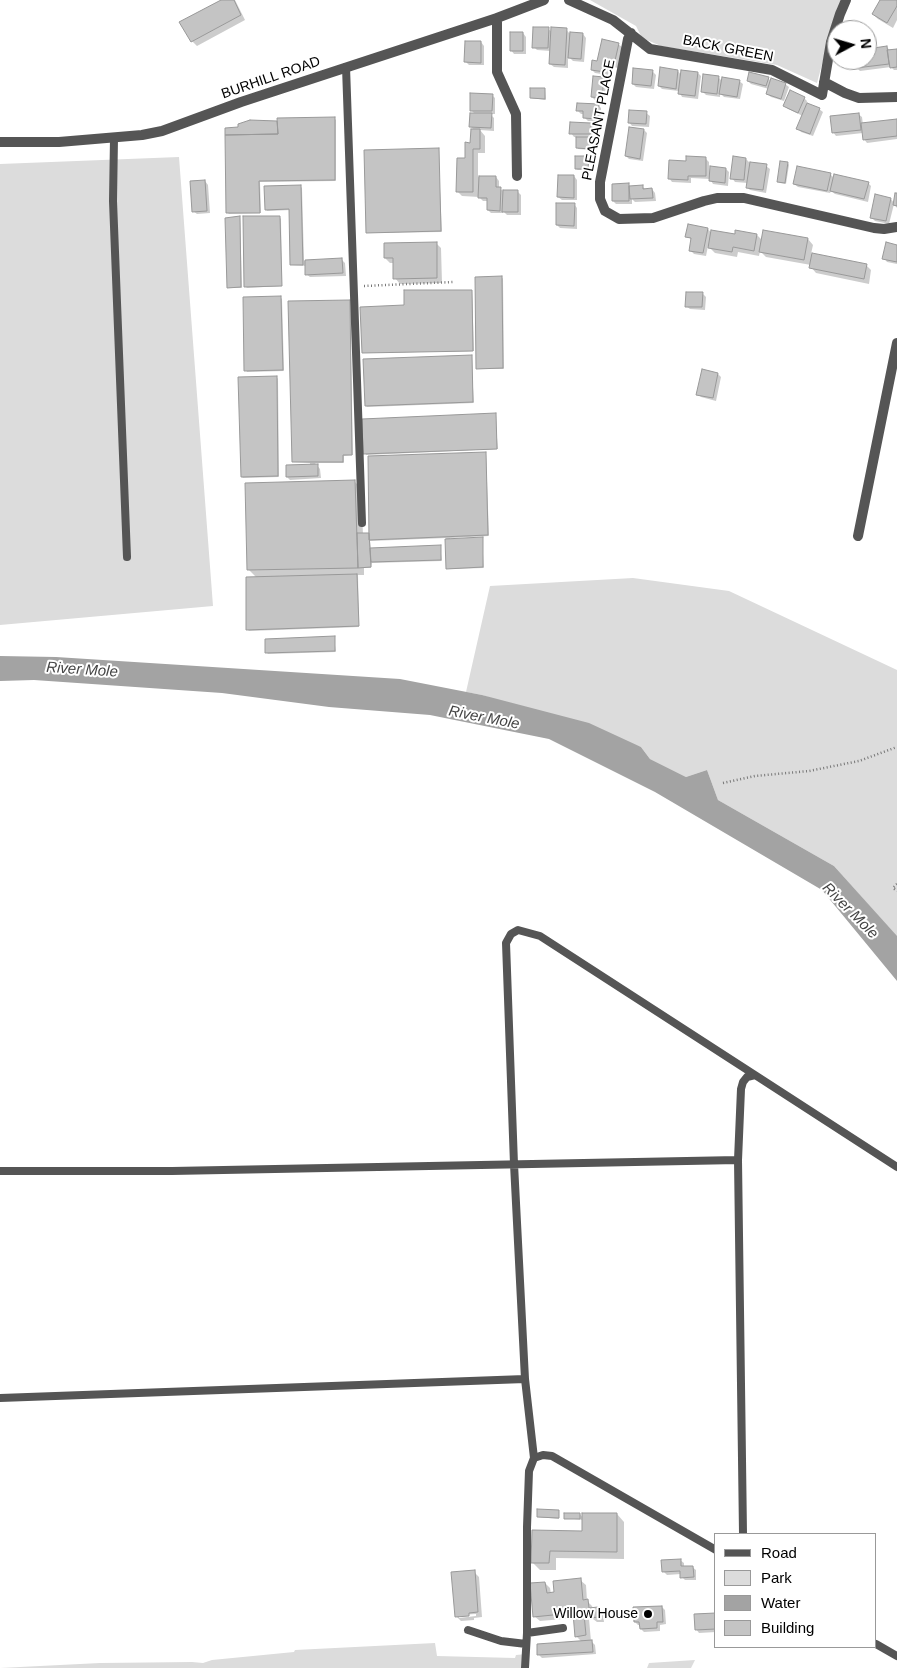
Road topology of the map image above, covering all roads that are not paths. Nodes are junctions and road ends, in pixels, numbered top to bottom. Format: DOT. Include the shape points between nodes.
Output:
graph roads {
  1 [pos="544,0"];
  2 [pos="569,0"];
  3 [pos="846,0"];
  4 [pos="530,3"];
  5 [pos="497,18"];
  6 [pos="631,33"];
  7 [pos="346,67"];
  8 [pos="824,82"];
  9 [pos="897,97"];
  10 [pos="114,138"];
  11 [pos="0,142"];
  12 [pos="516,176"];
  13 [pos="897,227"];
  14 [pos="897,343"];
  15 [pos="362,523"];
  16 [pos="858,536"];
  17 [pos="126,557"];
  18 [pos="755,1075"];
  19 [pos="738,1160"];
  20 [pos="514,1164"];
  21 [pos="897,1167"];
  22 [pos="0,1171"];
  23 [pos="525,1379"];
  24 [pos="0,1398"];
  25 [pos="534,1458"];
  26 [pos="743,1533"];
  27 [pos="714,1549"];
  28 [pos="563,1628"];
  29 [pos="468,1630"];
  30 [pos="527,1633"];
  31 [pos="526,1644"];
  32 [pos="877,1645"];
  33 [pos="897,1656"];
  34 [pos="525,1668"];
  1 -- 4 [label="street, BURHILL ROAD"];
  2 -- 6 [label="street, BACK GREEN" via="614,20"];
  3 -- 8 [label="street" via="831,42"];
  4 -- 5 [label="street, BURHILL ROAD"];
  5 -- 7 [label="street, BURHILL ROAD"];
  5 -- 12 [label="street" via="497,72 516,114"];
  6 -- 8 [label="street, BACK GREEN" via="650,49 772,70 822,95"];
  6 -- 13 [label="street, PLEASANT PLACE" via="600,182 600,200 605,211 619,219 653,218 717,198 744,198 874,228"];
  7 -- 10 [label="street, BURHILL ROAD" via="162,131"];
  7 -- 15 [label="lane"];
  8 -- 9 [label="street" via="859,98"];
  10 -- 11 [label="street, BURHILL ROAD"];
  10 -- 17 [label="lane" via="113,201"];
  14 -- 16 [label="street"];
  18 -- 19 [label="lane" via="743,1082 741,1089"];
  18 -- 20 [label="lane" via="540,936 518,930 506,943"];
  18 -- 21 [label="lane"];
  19 -- 20 [label="lane"];
  19 -- 26 [label="lane"];
  20 -- 22 [label="lane"];
  20 -- 23 [label="lane"];
  23 -- 24 [label="lane"];
  23 -- 25 [label="lane"];
  25 -- 27 [label="lane" via="552,1456"];
  25 -- 30 [label="lane" via="528,1480"];
  28 -- 30 [label="lane"];
  29 -- 31 [label="lane"];
  30 -- 31 [label="lane"];
  31 -- 34 [label="lane"];
  32 -- 33 [label="lane"];
}
